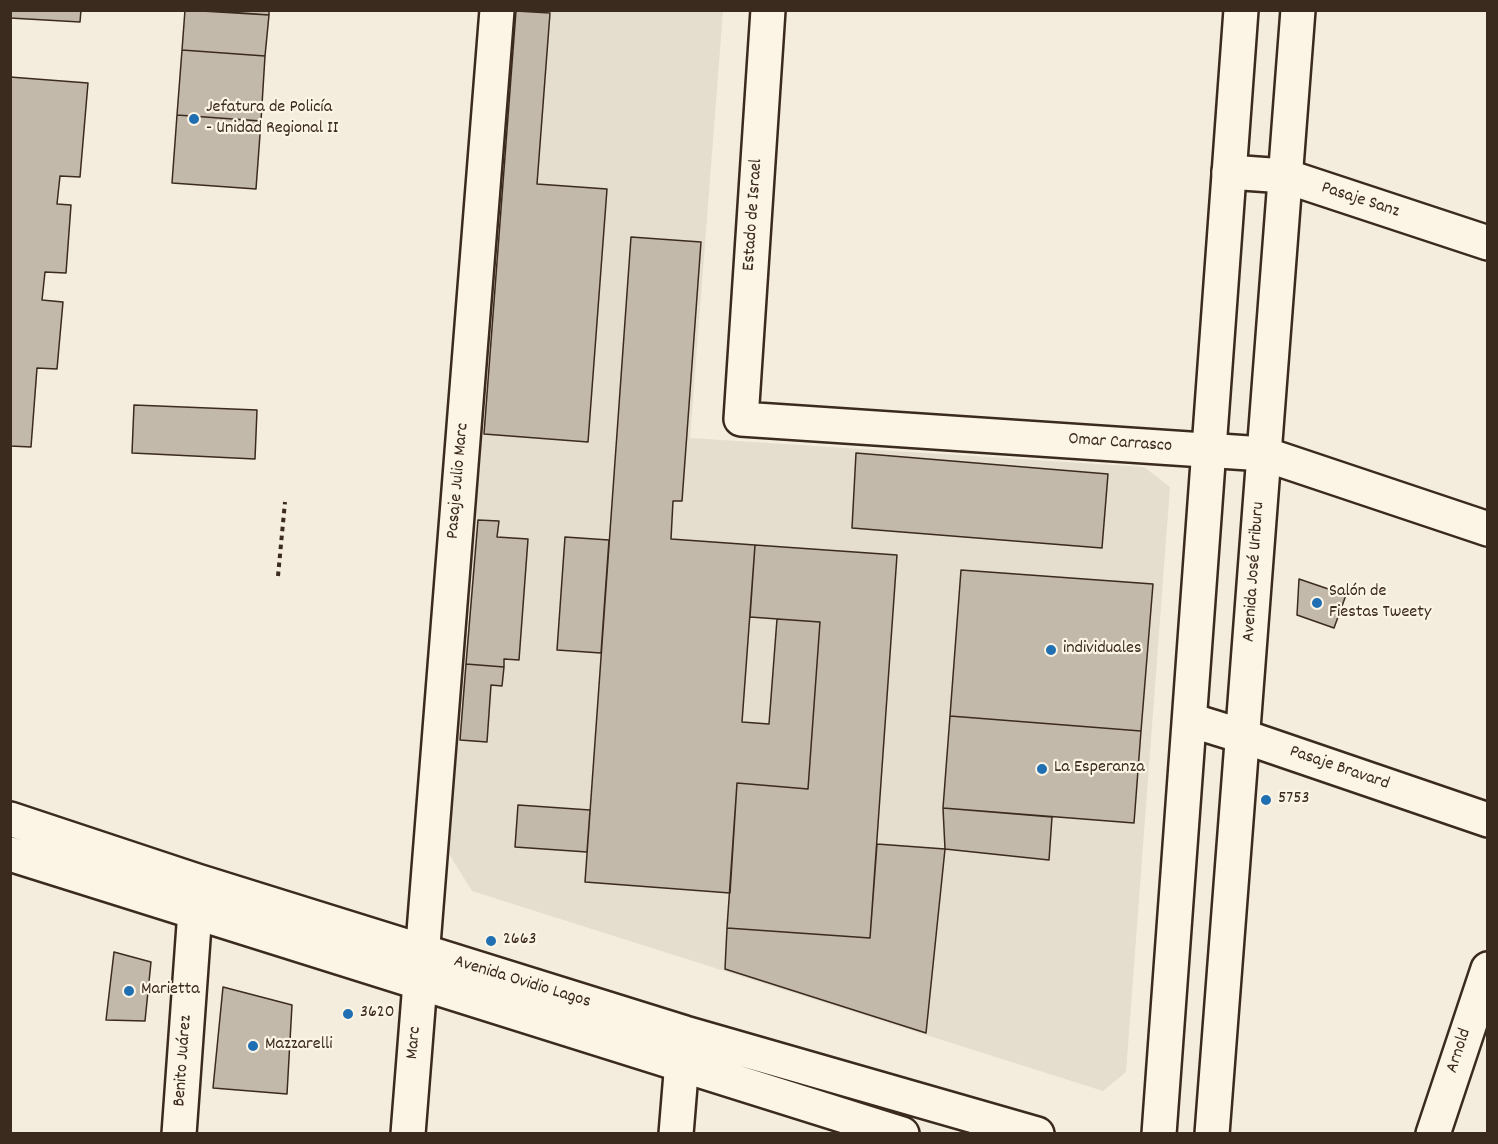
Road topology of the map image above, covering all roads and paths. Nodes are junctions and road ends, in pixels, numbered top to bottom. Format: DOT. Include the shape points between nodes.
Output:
graph roads {
  1 [pos="496,10"];
  2 [pos="768,10"];
  3 [pos="1241,10"];
  4 [pos="1298,10"];
  5 [pos="1229,172"];
  6 [pos="1285,176"];
  7 [pos="1488,243"];
  8 [pos="741,418"];
  9 [pos="1209,450"];
  10 [pos="1264,454"];
  11 [pos="285,502"];
  12 [pos="1488,529"];
  13 [pos="278,576"];
  14 [pos="1190,720"];
  15 [pos="1242,736"];
  16 [pos="10,819"];
  17 [pos="1488,820"];
  18 [pos="10,854"];
  19 [pos="195,896"];
  20 [pos="421,967"];
  21 [pos="1488,969"];
  22 [pos="683,1049"];
  23 [pos="179,1134"];
  24 [pos="408,1134"];
  25 [pos="676,1134"];
  26 [pos="902,1134"];
  27 [pos="1037,1134"];
  28 [pos="1160,1134"];
  29 [pos="1212,1134"];
  30 [pos="1433,1134"];
  1 -- 20 [label="main road, Pasaje Julio Marc"];
  2 -- 8 [label="main road, Estado de Israel"];
  3 -- 5 [label="main road"];
  4 -- 6 [label="main road, Avenida José Uriburu"];
  5 -- 6 [label="main road, Pasaje Sanz"];
  5 -- 9 [label="main road"];
  6 -- 7 [label="main road, Pasaje Sanz"];
  6 -- 10 [label="main road, Avenida José Uriburu"];
  8 -- 9 [label="main road, Omar Carrasco"];
  9 -- 10 [label="main road, Omar Carrasco"];
  9 -- 14 [label="main road"];
  10 -- 12 [label="main road, Omar Carrasco"];
  10 -- 15 [label="main road, Avenida José Uriburu"];
  11 -- 13 [label="path"];
  14 -- 15 [label="main road, Pasaje Bravard"];
  14 -- 28 [label="main road"];
  15 -- 17 [label="main road, Pasaje Bravard"];
  15 -- 29 [label="main road, Avenida José Uriburu"];
  16 -- 19 [label="main road, Avenida Ovidio Lagos"];
  18 -- 19 [label="main road, Avenida Ovidio Lagos"];
  19 -- 20 [label="main road, Avenida Ovidio Lagos"];
  19 -- 23 [label="main road, Benito Juárez"];
  20 -- 22 [label="main road, Avenida Ovidio Lagos"];
  20 -- 24 [label="main road, Marc"];
  21 -- 30 [label="main road, Arnold"];
  22 -- 25 [label="main road"];
  22 -- 26 [label="main road, Avenida Ovidio Lagos"];
  22 -- 27 [label="main road, Avenida Ovidio Lagos"];
}
